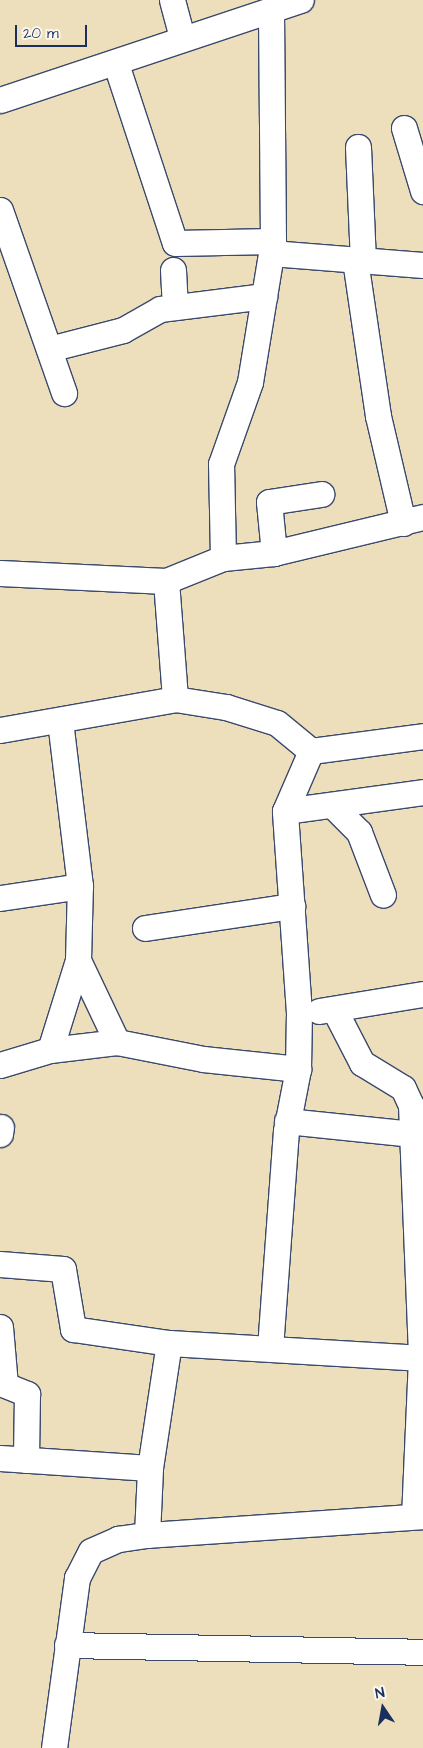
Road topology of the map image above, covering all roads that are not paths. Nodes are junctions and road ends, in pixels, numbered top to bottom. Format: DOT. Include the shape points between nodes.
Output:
graph roads {
  1 [pos="172,0"];
  2 [pos="301,0"];
  3 [pos="271,10"];
  4 [pos="182,37"];
  5 [pos="116,64"];
  6 [pos="0,100"];
  7 [pos="406,128"];
  8 [pos="358,147"];
  9 [pos="423,192"];
  10 [pos="0,210"];
  11 [pos="272,247"];
  12 [pos="359,260"];
  13 [pos="423,265"];
  14 [pos="174,270"];
  15 [pos="264,296"];
  16 [pos="175,307"];
  17 [pos="49,348"];
  18 [pos="64,393"];
  19 [pos="321,494"];
  20 [pos="413,520"];
  21 [pos="274,553"];
  22 [pos="223,558"];
  23 [pos="0,573"];
  24 [pos="166,581"];
  25 [pos="175,699"];
  26 [pos="60,721"];
  27 [pos="0,730"];
  28 [pos="423,736"];
  29 [pos="311,751"];
  30 [pos="423,792"];
  31 [pos="332,805"];
  32 [pos="285,811"];
  33 [pos="80,886"];
  34 [pos="383,896"];
  35 [pos="0,898"];
  36 [pos="292,906"];
  37 [pos="145,928"];
  38 [pos="78,960"];
  39 [pos="423,994"];
  40 [pos="334,1009"];
  41 [pos="299,1013"];
  42 [pos="117,1042"];
  43 [pos="50,1050"];
  44 [pos="0,1065"];
  45 [pos="298,1069"];
  46 [pos="287,1121"];
  47 [pos="412,1134"];
  48 [pos="0,1264"];
  49 [pos="0,1327"];
  50 [pos="169,1342"];
  51 [pos="270,1348"];
  52 [pos="422,1358"];
  53 [pos="0,1458"];
  54 [pos="26,1460"];
  55 [pos="150,1468"];
  56 [pos="418,1516"];
  57 [pos="147,1534"];
  58 [pos="68,1645"];
  59 [pos="423,1652"];
  60 [pos="54,1748"];
  1 -- 4 [label="street"];
  2 -- 3 [label="street"];
  3 -- 4 [label="street"];
  3 -- 11 [label="street"];
  4 -- 5 [label="street"];
  5 -- 6 [label="street"];
  5 -- 11 [label="street" via="175,243"];
  7 -- 9 [label="street"];
  8 -- 12 [label="street"];
  10 -- 17 [label="street"];
  11 -- 12 [label="street"];
  11 -- 15 [label="street"];
  12 -- 13 [label="street"];
  12 -- 20 [label="street" via="378,416"];
  14 -- 16 [label="street"];
  15 -- 16 [label="street"];
  15 -- 22 [label="street" via="250,382 221,464"];
  16 -- 17 [label="street" via="160,309 123,330"];
  17 -- 18 [label="street"];
  19 -- 21 [label="street" via="270,502"];
  20 -- 21 [label="street"];
  21 -- 22 [label="street"];
  22 -- 24 [label="street"];
  23 -- 24 [label="street"];
  24 -- 25 [label="street"];
  25 -- 26 [label="street"];
  25 -- 29 [label="street" via="226,707 277,722"];
  26 -- 27 [label="street"];
  26 -- 33 [label="street"];
  28 -- 29 [label="street"];
  29 -- 32 [label="street"];
  30 -- 31 [label="street"];
  31 -- 32 [label="street"];
  31 -- 34 [label="street" via="359,832"];
  32 -- 36 [label="street"];
  33 -- 35 [label="street"];
  33 -- 38 [label="street"];
  36 -- 37 [label="street"];
  36 -- 41 [label="street"];
  38 -- 42 [label="street"];
  38 -- 43 [label="street"];
  39 -- 40 [label="street"];
  40 -- 41 [label="street"];
  40 -- 47 [label="street" via="362,1064 403,1088 411,1106"];
  41 -- 45 [label="street"];
  42 -- 43 [label="street"];
  42 -- 45 [label="street" via="203,1058"];
  43 -- 44 [label="street"];
  45 -- 46 [label="street"];
  46 -- 47 [label="street"];
  46 -- 51 [label="street"];
  47 -- 52 [label="street"];
  48 -- 50 [label="street" via="63,1269 73,1328"];
  49 -- 54 [label="street" via="5,1385 27,1394"];
  50 -- 51 [label="street"];
  50 -- 55 [label="street"];
  51 -- 52 [label="street"];
  52 -- 56 [label="street"];
  53 -- 54 [label="street"];
  54 -- 55 [label="street"];
  55 -- 57 [label="street"];
  56 -- 57 [label="street"];
  57 -- 58 [label="street" via="118,1539 91,1551 77,1578"];
  58 -- 59 [label="street"];
  58 -- 60 [label="street"];
}
